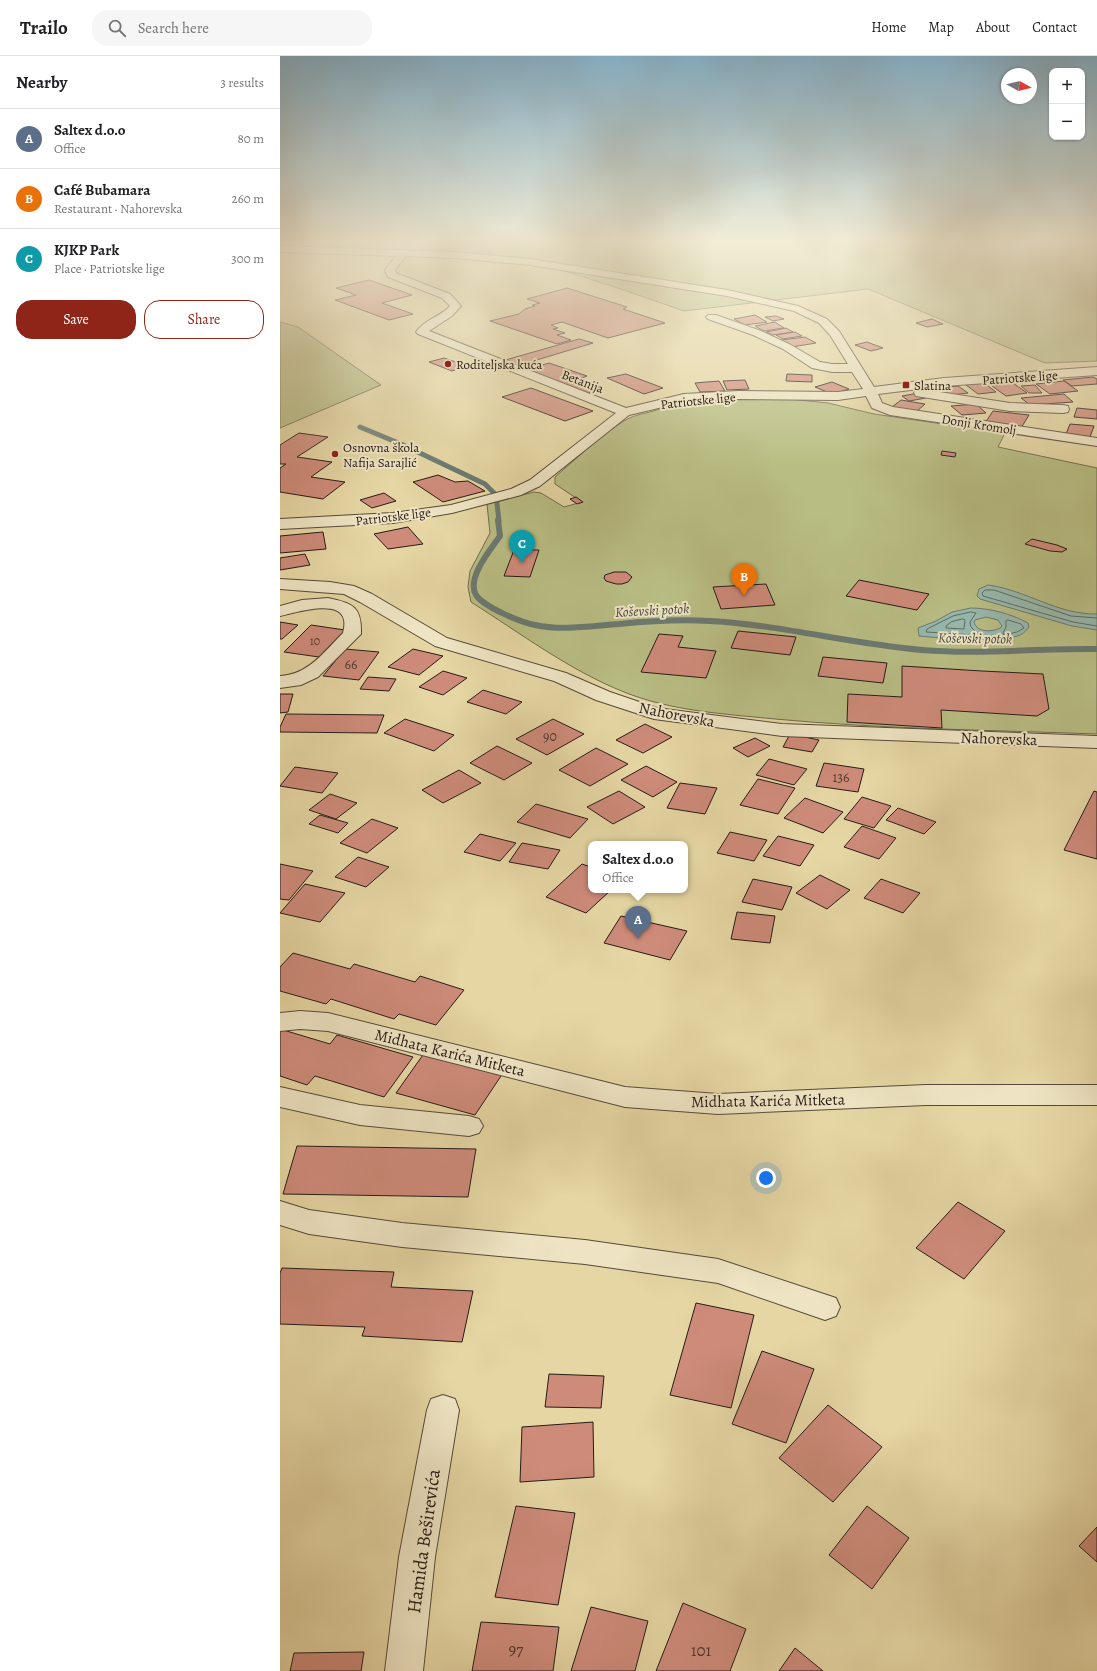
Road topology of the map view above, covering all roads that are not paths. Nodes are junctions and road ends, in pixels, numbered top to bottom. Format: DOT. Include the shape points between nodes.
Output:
graph roads {
  1 [pos="444,317"];
  2 [pos="713,317"];
  3 [pos="815,317"];
  4 [pos="856,368"];
  5 [pos="1097,371"];
  6 [pos="893,388"];
  7 [pos="870,392"];
  8 [pos="1063,409"];
  9 [pos="625,412"];
  10 [pos="1097,442"];
  11 [pos="280,524"];
  12 [pos="280,584"];
  13 [pos="280,611"];
  14 [pos="280,682"];
  15 [pos="1097,742"];
  16 [pos="280,1022"];
  17 [pos="1097,1095"];
  18 [pos="280,1097"];
  19 [pos="469,1126"];
  20 [pos="280,1213"];
  21 [pos="824,1307"];
  22 [pos="443,1410"];
  23 [pos="404,1671"];
  1 -- 9 [label="street, Betanija" via="424,328 422,332"];
  2 -- 4 [label="street" via="757,333 816,364 832,368"];
  3 -- 4 [label="street, Donji Kromolj" via="834,333"];
  4 -- 7 [label="street, Donji Kromolj"];
  5 -- 6 [label="street, Patriotske lige"];
  6 -- 7 [label="street, Patriotske lige"];
  6 -- 8 [label="street" via="1010,407"];
  7 -- 9 [label="street, Patriotske lige" via="838,396 738,395 684,398"];
  7 -- 10 [label="street, Donji Kromolj" via="877,405 890,411"];
  9 -- 11 [label="street, Patriotske lige" via="535,483 516,492 452,509 393,518"];
  12 -- 15 [label="street, Nahorevska" via="348,590 441,642 560,677 603,696 654,713 782,730"];
  13 -- 14 [label="street" via="311,603 338,605 345,608 353,627 352,634 312,673 295,681"];
  16 -- 17 [label="street, Midhata Karića Mitketa" via="328,1022 625,1097 718,1104 926,1095"];
  18 -- 19 [label="street" via="360,1115"];
  20 -- 21 [label="street" via="309,1222 394,1234 585,1252 718,1271"];
  22 -- 23 [label="street, Hamida Beširevića" via="417,1557"];
}
